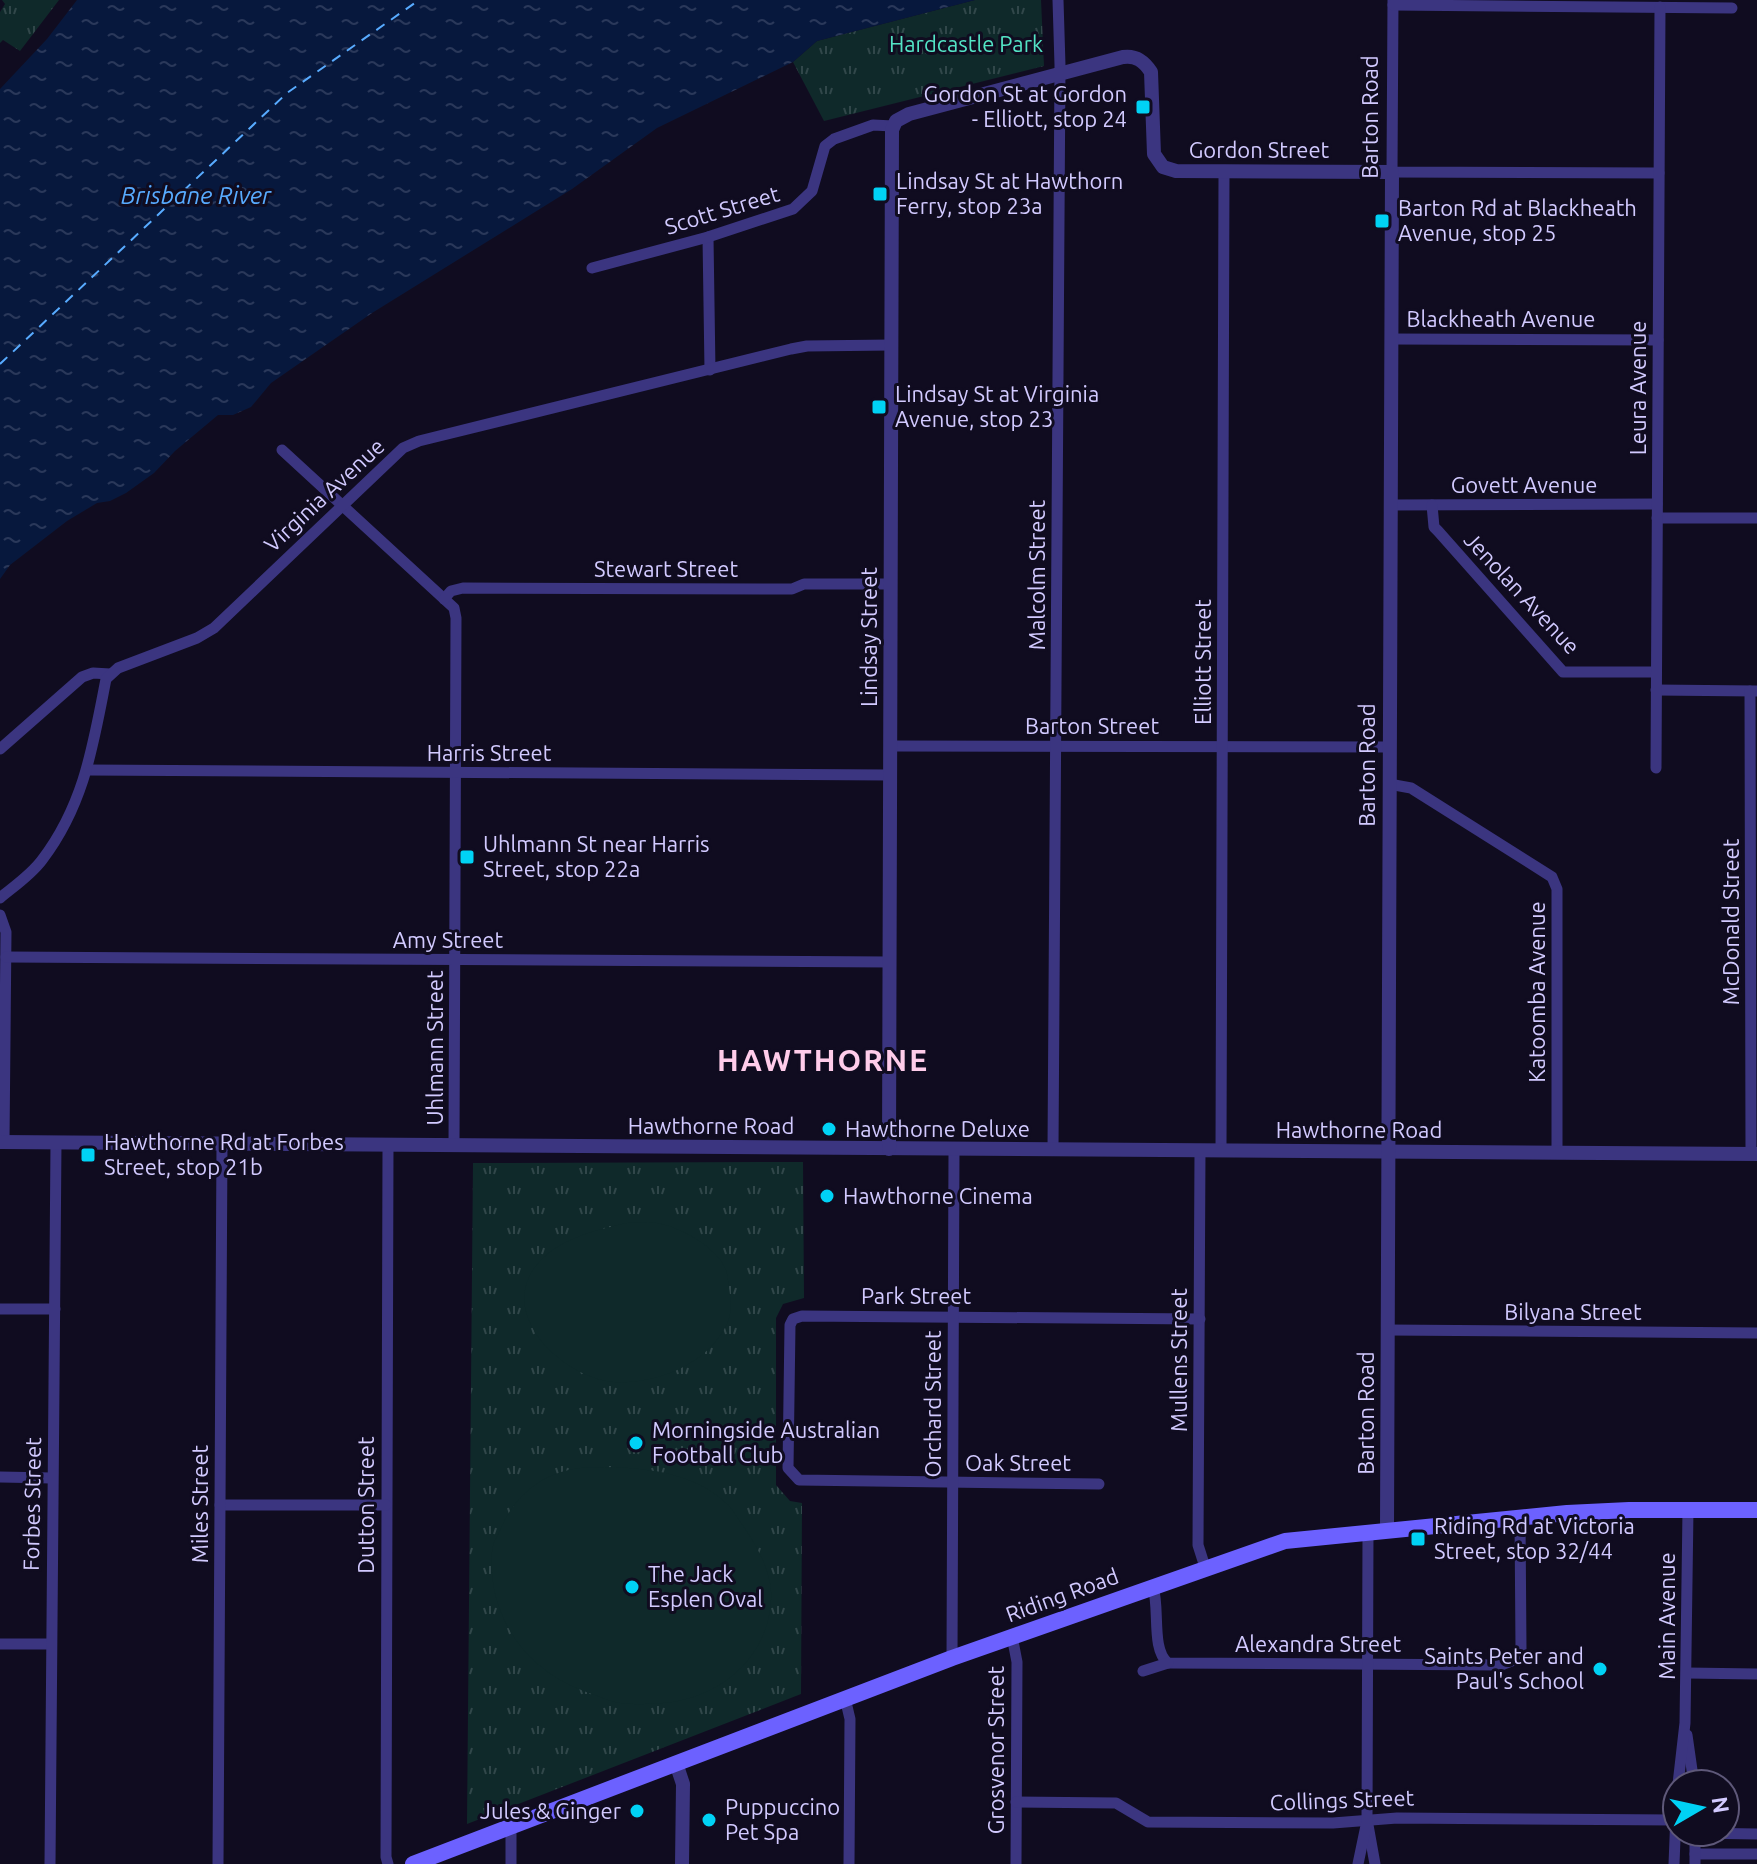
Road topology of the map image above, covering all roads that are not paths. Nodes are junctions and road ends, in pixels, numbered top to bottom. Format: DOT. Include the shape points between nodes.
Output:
graph roads {
  1 [pos="1058,0"];
  2 [pos="1393,3"];
  3 [pos="1660,7"];
  4 [pos="1732,8"];
  5 [pos="1059,74"];
  6 [pos="893,126"];
  7 [pos="825,146"];
  8 [pos="1224,172"];
  9 [pos="1392,172"];
  10 [pos="1659,173"];
  11 [pos="708,237"];
  12 [pos="592,268"];
  13 [pos="1391,339"];
  14 [pos="1658,340"];
  15 [pos="891,345"];
  16 [pos="710,370"];
  17 [pos="282,450"];
  18 [pos="342,504"];
  19 [pos="1657,504"];
  20 [pos="1391,505"];
  21 [pos="1432,505"];
  22 [pos="1657,518"];
  23 [pos="1757,518"];
  24 [pos="891,584"];
  25 [pos="444,599"];
  26 [pos="1656,672"];
  27 [pos="110,674"];
  28 [pos="1656,690"];
  29 [pos="1754,691"];
  30 [pos="891,746"];
  31 [pos="1056,746"];
  32 [pos="1222,747"];
  33 [pos="1389,747"];
  34 [pos="0,749"];
  35 [pos="1656,768"];
  36 [pos="88,770"];
  37 [pos="455,773"];
  38 [pos="890,775"];
  39 [pos="1389,784"];
  40 [pos="0,898"];
  41 [pos="0,915"];
  42 [pos="6,957"];
  43 [pos="455,960"];
  44 [pos="890,962"];
  45 [pos="2,1142"];
  46 [pos="56,1143"];
  47 [pos="222,1144"];
  48 [pos="388,1146"];
  49 [pos="454,1146"];
  50 [pos="889,1149"];
  51 [pos="954,1150"];
  52 [pos="1053,1150"];
  53 [pos="1200,1151"];
  54 [pos="1221,1151"];
  55 [pos="1389,1152"];
  56 [pos="1557,1153"];
  57 [pos="1754,1154"];
  58 [pos="0,1309"];
  59 [pos="55,1309"];
  60 [pos="953,1316"];
  61 [pos="1200,1319"];
  62 [pos="1388,1330"];
  63 [pos="1757,1333"];
  64 [pos="0,1477"];
  65 [pos="794,1477"];
  66 [pos="52,1478"];
  67 [pos="952,1483"];
  68 [pos="1099,1484"];
  69 [pos="220,1505"];
  70 [pos="386,1505"];
  71 [pos="1688,1510"];
  72 [pos="1757,1510"];
  73 [pos="1520,1518"];
  74 [pos="1387,1530"];
  75 [pos="1368,1532"];
  76 [pos="1205,1567"];
  77 [pos="1153,1587"];
  78 [pos="1012,1636"];
  79 [pos="0,1644"];
  80 [pos="51,1644"];
  81 [pos="952,1658"];
  82 [pos="1168,1663"];
  83 [pos="1368,1665"];
  84 [pos="1143,1671"];
  85 [pos="1687,1673"];
  86 [pos="1757,1674"];
  87 [pos="845,1698"];
  88 [pos="1685,1723"];
  89 [pos="676,1763"];
  90 [pos="1679,1768"];
  91 [pos="1692,1768"];
  92 [pos="1016,1802"];
  93 [pos="1661,1820"];
  94 [pos="1367,1821"];
  95 [pos="511,1826"];
  96 [pos="1757,1854"];
  97 [pos="1695,1859"];
  98 [pos="50,1864"];
  99 [pos="218,1864"];
  100 [pos="388,1864"];
  101 [pos="413,1864"];
  102 [pos="511,1864"];
  103 [pos="682,1864"];
  104 [pos="849,1864"];
  105 [pos="1016,1864"];
  106 [pos="1358,1864"];
  107 [pos="1375,1864"];
  1 -- 5 [label="street, Malcolm Street"];
  2 -- 3 [label="street"];
  2 -- 9 [label="street, Barton Road"];
  3 -- 4 [label="street"];
  3 -- 10 [label="street, Leura Avenue"];
  5 -- 6 [label="street, Gordon Street" via="909,114"];
  5 -- 8 [label="street, Gordon Street" via="1128,57 1142,61 1152,76 1158,163 1176,171"];
  5 -- 31 [label="street, Malcolm Street"];
  6 -- 7 [label="street, Gordon Street" via="873,125"];
  6 -- 15 [label="street, Lindsay Street"];
  7 -- 11 [label="street, Scott Street" via="812,191 793,209"];
  8 -- 9 [label="street, Gordon Street"];
  8 -- 32 [label="street, Elliott Street"];
  9 -- 10 [label="street, Gordon Street"];
  9 -- 13 [label="street, Barton Road"];
  10 -- 14 [label="street, Leura Avenue"];
  11 -- 12 [label="street, Scott Street"];
  11 -- 16 [label="street"];
  13 -- 14 [label="street, Blackheath Avenue"];
  13 -- 20 [label="street, Barton Road"];
  14 -- 19 [label="street, Leura Avenue"];
  15 -- 16 [label="street, Virginia Avenue" via="807,346"];
  15 -- 24 [label="street, Lindsay Street"];
  16 -- 18 [label="street, Virginia Avenue" via="419,441 390,457"];
  17 -- 18 [label="street, Uhlmann Street"];
  18 -- 25 [label="street, Uhlmann Street"];
  18 -- 27 [label="street, Virginia Avenue" via="214,628"];
  19 -- 21 [label="street, Govett Avenue"];
  19 -- 22 [label="street, Leura Avenue"];
  20 -- 21 [label="street, Govett Avenue"];
  20 -- 33 [label="street, Barton Road"];
  21 -- 26 [label="street, Jenolan Avenue" via="1434,527 1563,672"];
  22 -- 23 [label="street"];
  22 -- 26 [label="street, Leura Avenue"];
  24 -- 25 [label="street, Stewart Street" via="804,584 792,589 463,588"];
  24 -- 30 [label="street, Lindsay Street"];
  25 -- 37 [label="street, Uhlmann Street" via="456,618"];
  26 -- 28 [label="street, Leura Avenue"];
  27 -- 34 [label="street, Virginia Avenue" via="82,677"];
  27 -- 36 [label="street"];
  28 -- 29 [label="street"];
  28 -- 35 [label="street, Leura Avenue"];
  29 -- 57 [label="street, McDonald Street"];
  30 -- 31 [label="street, Barton Street"];
  30 -- 38 [label="street, Lindsay Street"];
  31 -- 32 [label="street, Barton Street"];
  31 -- 52 [label="street, Malcolm Street"];
  32 -- 33 [label="street, Barton Street"];
  32 -- 54 [label="street, Elliott Street"];
  33 -- 39 [label="street, Barton Road"];
  36 -- 37 [label="street, Harris Street"];
  36 -- 40 [label="street" via="73,809 40,863"];
  37 -- 38 [label="street, Harris Street"];
  37 -- 43 [label="street, Uhlmann Street"];
  38 -- 44 [label="street, Lindsay Street"];
  39 -- 55 [label="street, Barton Road"];
  39 -- 56 [label="street, Katoomba Avenue" via="1411,788 1552,877 1557,889"];
  41 -- 42 [label="street"];
  42 -- 43 [label="street, Amy Street"];
  42 -- 45 [label="street"];
  43 -- 44 [label="street, Amy Street"];
  43 -- 49 [label="street, Uhlmann Street"];
  44 -- 50 [label="street, Lindsay Street"];
  45 -- 46 [label="street, Hawthorne Road"];
  46 -- 47 [label="street, Hawthorne Road"];
  46 -- 59 [label="street, Forbes Street"];
  47 -- 48 [label="street, Hawthorne Road"];
  47 -- 69 [label="street, Miles Street"];
  48 -- 49 [label="street, Hawthorne Road"];
  48 -- 70 [label="street, Dutton Street"];
  49 -- 50 [label="street, Hawthorne Road"];
  50 -- 51 [label="street, Hawthorne Road"];
  51 -- 52 [label="street, Hawthorne Road"];
  51 -- 60 [label="street, Orchard Street"];
  52 -- 53 [label="street, Hawthorne Road"];
  53 -- 54 [label="street, Hawthorne Road"];
  53 -- 61 [label="street, Mullens Street"];
  54 -- 55 [label="street, Hawthorne Road"];
  55 -- 56 [label="street, Hawthorne Road"];
  55 -- 62 [label="street, Barton Road"];
  56 -- 57 [label="street, Hawthorne Road"];
  58 -- 59 [label="street"];
  59 -- 66 [label="street, Forbes Street"];
  60 -- 61 [label="street, Park Street"];
  60 -- 65 [label="street, Park Street" via="793,1319 788,1468"];
  60 -- 67 [label="street, Orchard Street"];
  61 -- 76 [label="street, Mullens Street" via="1198,1545"];
  62 -- 63 [label="street, Bilyana Street"];
  62 -- 74 [label="street, Barton Road"];
  64 -- 66 [label="street"];
  65 -- 67 [label="street, Oak Street" via="806,1482"];
  66 -- 80 [label="street, Forbes Street"];
  67 -- 68 [label="street, Oak Street"];
  67 -- 81 [label="street, Orchard Street"];
  69 -- 70 [label="street"];
  69 -- 99 [label="street, Miles Street"];
  70 -- 100 [label="street, Dutton Street"];
  71 -- 72 [label="main road, Riding Road"];
  71 -- 73 [label="main road, Riding Road"];
  71 -- 85 [label="street, Main Avenue"];
  73 -- 74 [label="main road, Riding Road"];
  73 -- 83 [label="street, Alexandra Street" via="1521,1649 1514,1660 1501,1665"];
  74 -- 75 [label="main road, Riding Road"];
  75 -- 76 [label="main road, Riding Road" via="1285,1541"];
  75 -- 83 [label="street"];
  76 -- 77 [label="main road, Riding Road"];
  77 -- 78 [label="main road, Riding Road"];
  77 -- 82 [label="street" via="1158,1649"];
  78 -- 81 [label="main road, Riding Road"];
  78 -- 92 [label="street, Grosvenor Street" via="1017,1662"];
  79 -- 80 [label="street"];
  80 -- 98 [label="street, Forbes Street"];
  81 -- 87 [label="main road, Riding Road"];
  82 -- 83 [label="street, Alexandra Street"];
  82 -- 84 [label="street, Alexandra Street"];
  83 -- 94 [label="street"];
  85 -- 86 [label="street"];
  85 -- 88 [label="street, Main Avenue"];
  87 -- 89 [label="main road, Riding Road"];
  87 -- 104 [label="street" via="850,1719"];
  88 -- 90 [label="street, Main Avenue"];
  88 -- 91 [label="street, Main Avenue"];
  89 -- 95 [label="main road, Riding Road"];
  89 -- 103 [label="street" via="683,1784"];
  92 -- 94 [label="street, Collings Street" via="1116,1803 1148,1822"];
  92 -- 105 [label="street, Grosvenor Street"];
  93 -- 94 [label="street, Collings Street"];
  94 -- 106 [label="street"];
  94 -- 107 [label="street"];
  95 -- 101 [label="main road, Riding Road"];
  95 -- 102 [label="street"];
  96 -- 97 [label="street"];
}
